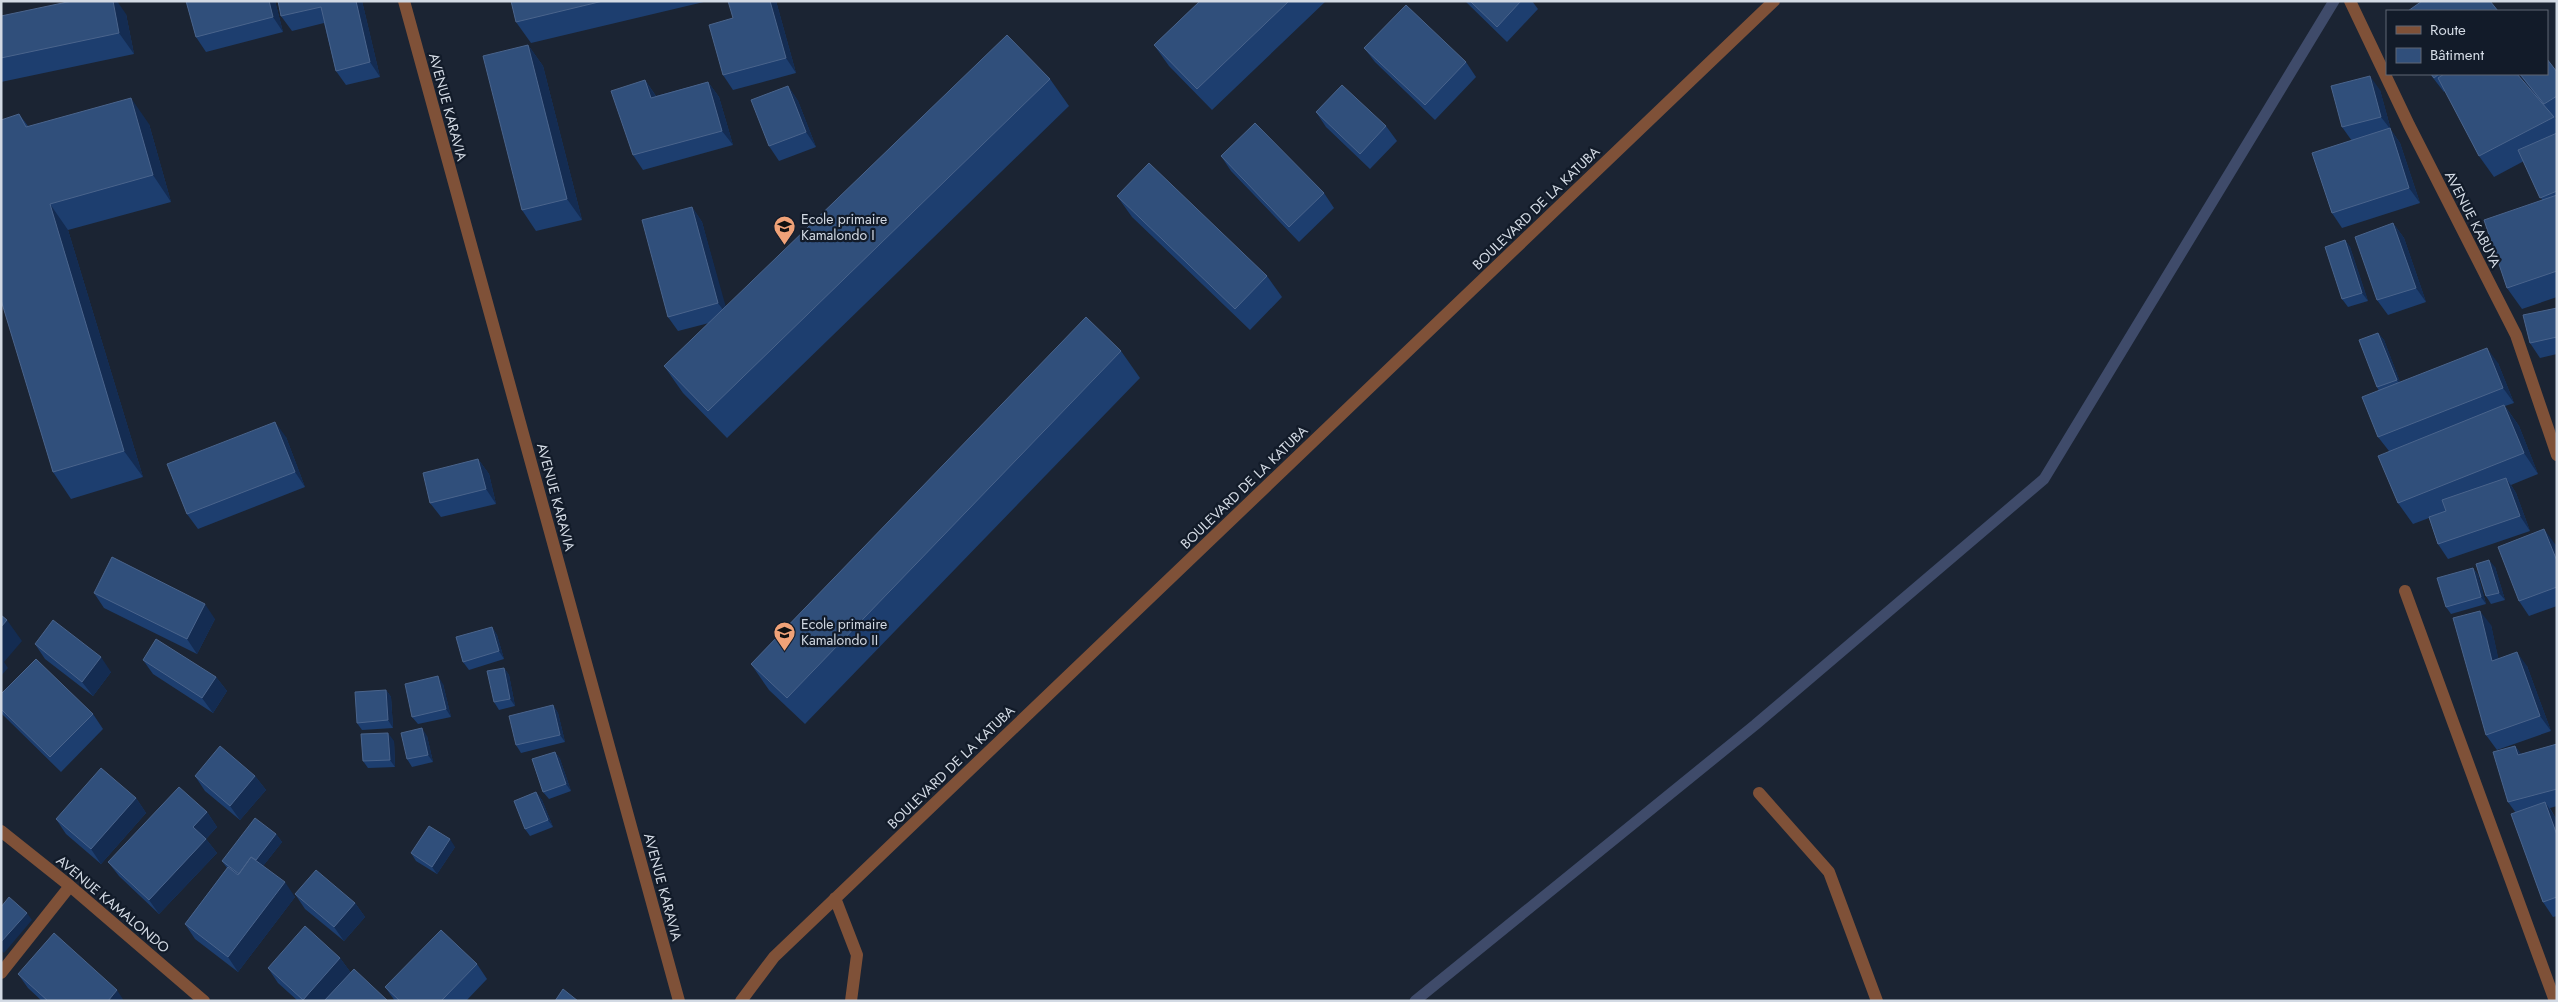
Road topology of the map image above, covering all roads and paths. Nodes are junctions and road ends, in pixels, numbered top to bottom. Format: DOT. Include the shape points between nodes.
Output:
graph roads {
  1 [pos="404,1"];
  2 [pos="1774,1"];
  3 [pos="2351,3"];
  4 [pos="2557,455"];
  5 [pos="2405,591"];
  6 [pos="1759,793"];
  7 [pos="1,832"];
  8 [pos="70,886"];
  9 [pos="835,898"];
  10 [pos="1,974"];
  11 [pos="204,1001"];
  12 [pos="679,1001"];
  13 [pos="741,1001"];
  14 [pos="851,1001"];
  15 [pos="1877,1001"];
  16 [pos="2556,1001"];
  1 -- 12 [label="street, AVENUE KARAVIA"];
  2 -- 9 [label="street, BOULEVARD DE LA KATUBA"];
  3 -- 4 [label="street, AVENUE KABUYA" via="2409,126 2516,335"];
  5 -- 16 [label="street"];
  6 -- 15 [label="street" via="1830,872"];
  7 -- 8 [label="street, AVENUE KAMALONDO"];
  8 -- 10 [label="street"];
  8 -- 11 [label="street, AVENUE KAMALONDO"];
  9 -- 13 [label="street, BOULEVARD DE LA KATUBA" via="774,957"];
  9 -- 14 [label="street" via="857,955"];
}
